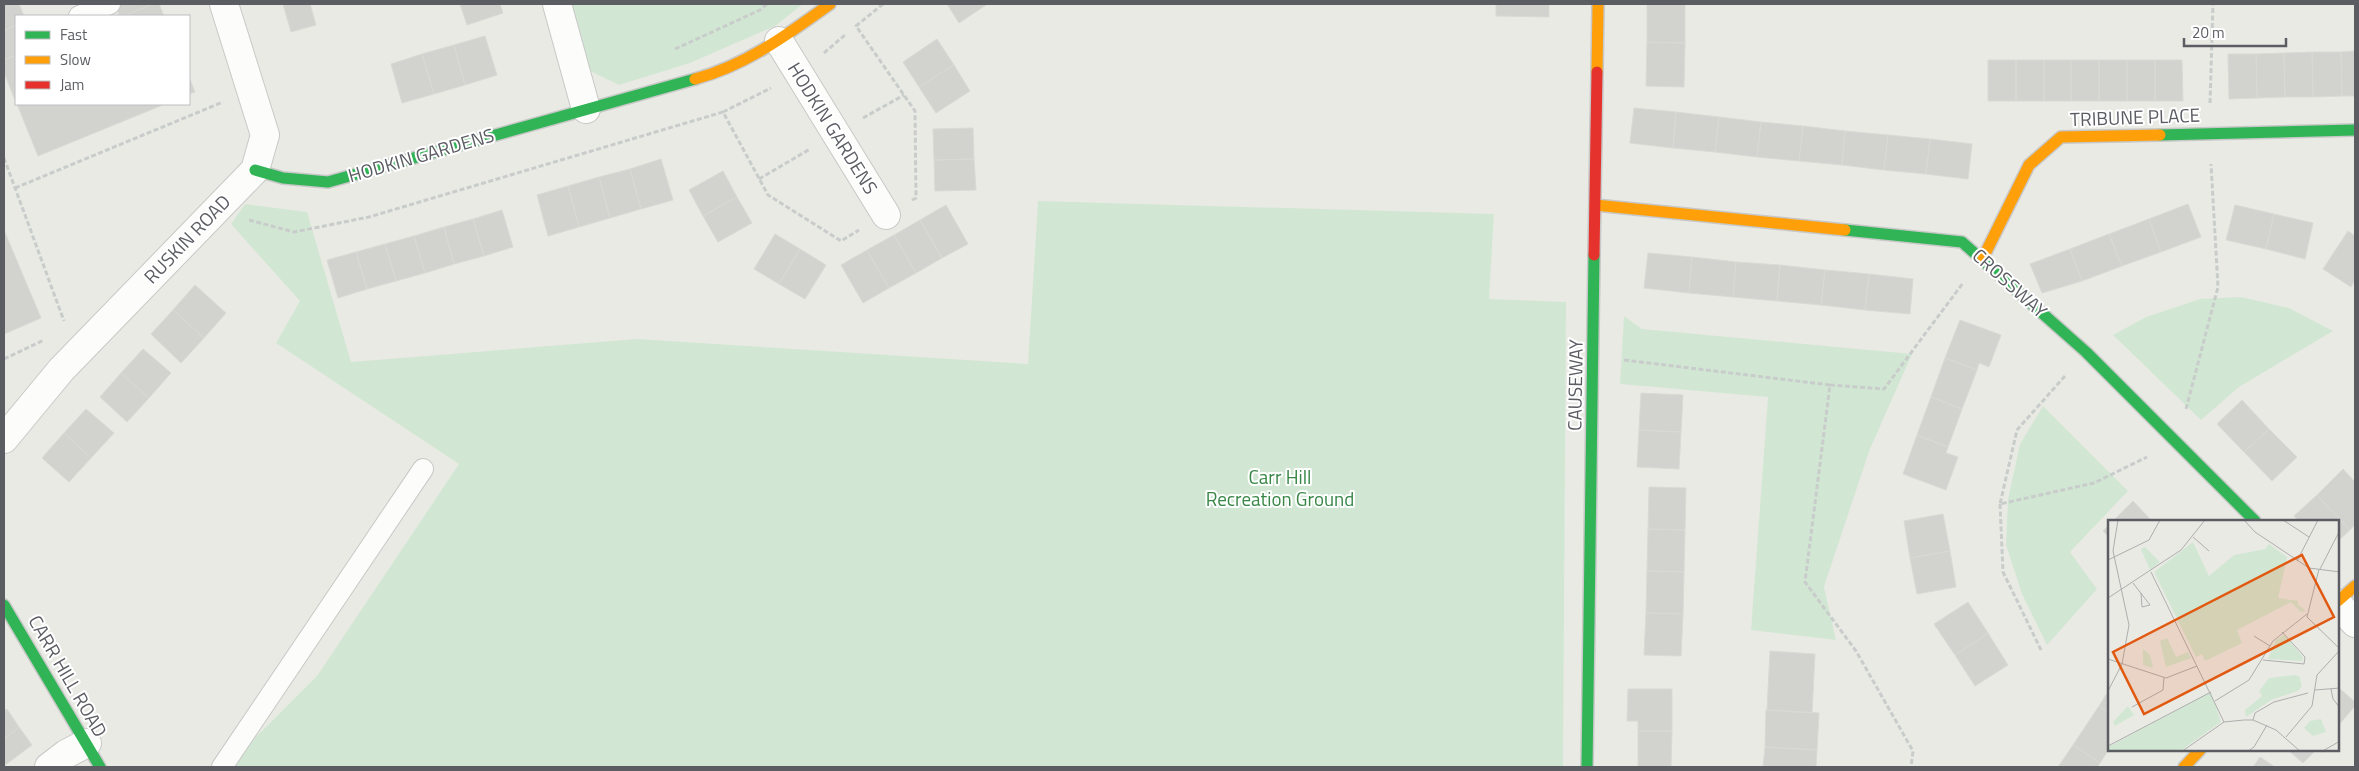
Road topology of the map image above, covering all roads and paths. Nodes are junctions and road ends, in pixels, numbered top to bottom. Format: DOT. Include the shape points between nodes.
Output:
graph roads {
  1 [pos="110,4"];
  2 [pos="224,4"];
  3 [pos="557,4"];
  4 [pos="768,4"];
  5 [pos="830,4"];
  6 [pos="883,4"];
  7 [pos="1598,4"];
  8 [pos="2212,4"];
  9 [pos="82,15"];
  10 [pos="779,41"];
  11 [pos="666,53"];
  12 [pos="227,100"];
  13 [pos="586,109"];
  14 [pos="2355,130"];
  15 [pos="2210,132"];
  16 [pos="4,158"];
  17 [pos="255,170"];
  18 [pos="15,188"];
  19 [pos="1595,205"];
  20 [pos="215,211"];
  21 [pos="886,215"];
  22 [pos="1983,258"];
  23 [pos="67,329"];
  24 [pos="51,336"];
  25 [pos="2086,352"];
  26 [pos="1593,356"];
  27 [pos="4,359"];
  28 [pos="1830,385"];
  29 [pos="4,439"];
  30 [pos="2177,443"];
  31 [pos="423,469"];
  32 [pos="2000,504"];
  33 [pos="2254,520"];
  34 [pos="2355,586"];
  35 [pos="2339,602"];
  36 [pos="2339,604"];
  37 [pos="4,605"];
  38 [pos="2355,623"];
  39 [pos="2042,652"];
  40 [pos="87,743"];
  41 [pos="2199,751"];
  42 [pos="49,767"];
  43 [pos="100,767"];
  44 [pos="222,767"];
  45 [pos="1587,767"];
  46 [pos="1911,767"];
  47 [pos="2184,767"];
  1 -- 9 [label="lane"];
  2 -- 17 [label="street, RUSKIN ROAD" via="266,135"];
  3 -- 13 [label="street"];
  4 -- 11 [label="path"];
  5 -- 10 [label="street, HODKIN GARDENS"];
  6 -- 21 [label="path" via="856,26 915,111 916,198"];
  7 -- 19 [label="street, CAUSEWAY"];
  8 -- 15 [label="path"];
  10 -- 13 [label="street, HODKIN GARDENS" via="723,71"];
  10 -- 21 [label="street, HODKIN GARDENS"];
  12 -- 18 [label="path"];
  13 -- 17 [label="street, HODKIN GARDENS" via="328,182 283,178"];
  14 -- 15 [label="street, TRIBUNE PLACE"];
  15 -- 22 [label="street, TRIBUNE PLACE" via="2061,137 2029,165"];
  15 -- 30 [label="path" via="2218,287"];
  16 -- 18 [label="path"];
  17 -- 20 [label="street, RUSKIN ROAD"];
  18 -- 23 [label="path"];
  19 -- 22 [label="street, CROSSWAY" via="1962,242"];
  19 -- 26 [label="street, CAUSEWAY"];
  20 -- 21 [label="path" via="294,232 369,217 723,112 768,195 816,226 841,241"];
  20 -- 29 [label="street, RUSKIN ROAD" via="61,370"];
  22 -- 25 [label="street, CROSSWAY"];
  22 -- 28 [label="path" via="1884,389"];
  24 -- 27 [label="path"];
  25 -- 30 [label="street, CROSSWAY"];
  25 -- 32 [label="path" via="2018,430"];
  26 -- 28 [label="path"];
  26 -- 45 [label="street, CAUSEWAY"];
  28 -- 46 [label="path" via="1805,582 1856,651 1913,751"];
  30 -- 32 [label="path" via="2094,483"];
  30 -- 33 [label="street, CROSSWAY"];
  31 -- 44 [label="lane"];
  32 -- 39 [label="path" via="2003,572"];
  34 -- 35 [label="street"];
  36 -- 38 [label="street"];
  37 -- 40 [label="street, CARR HILL ROAD"];
  40 -- 42 [label="street"];
  40 -- 43 [label="street, CARR HILL ROAD"];
  41 -- 47 [label="street"];
}
